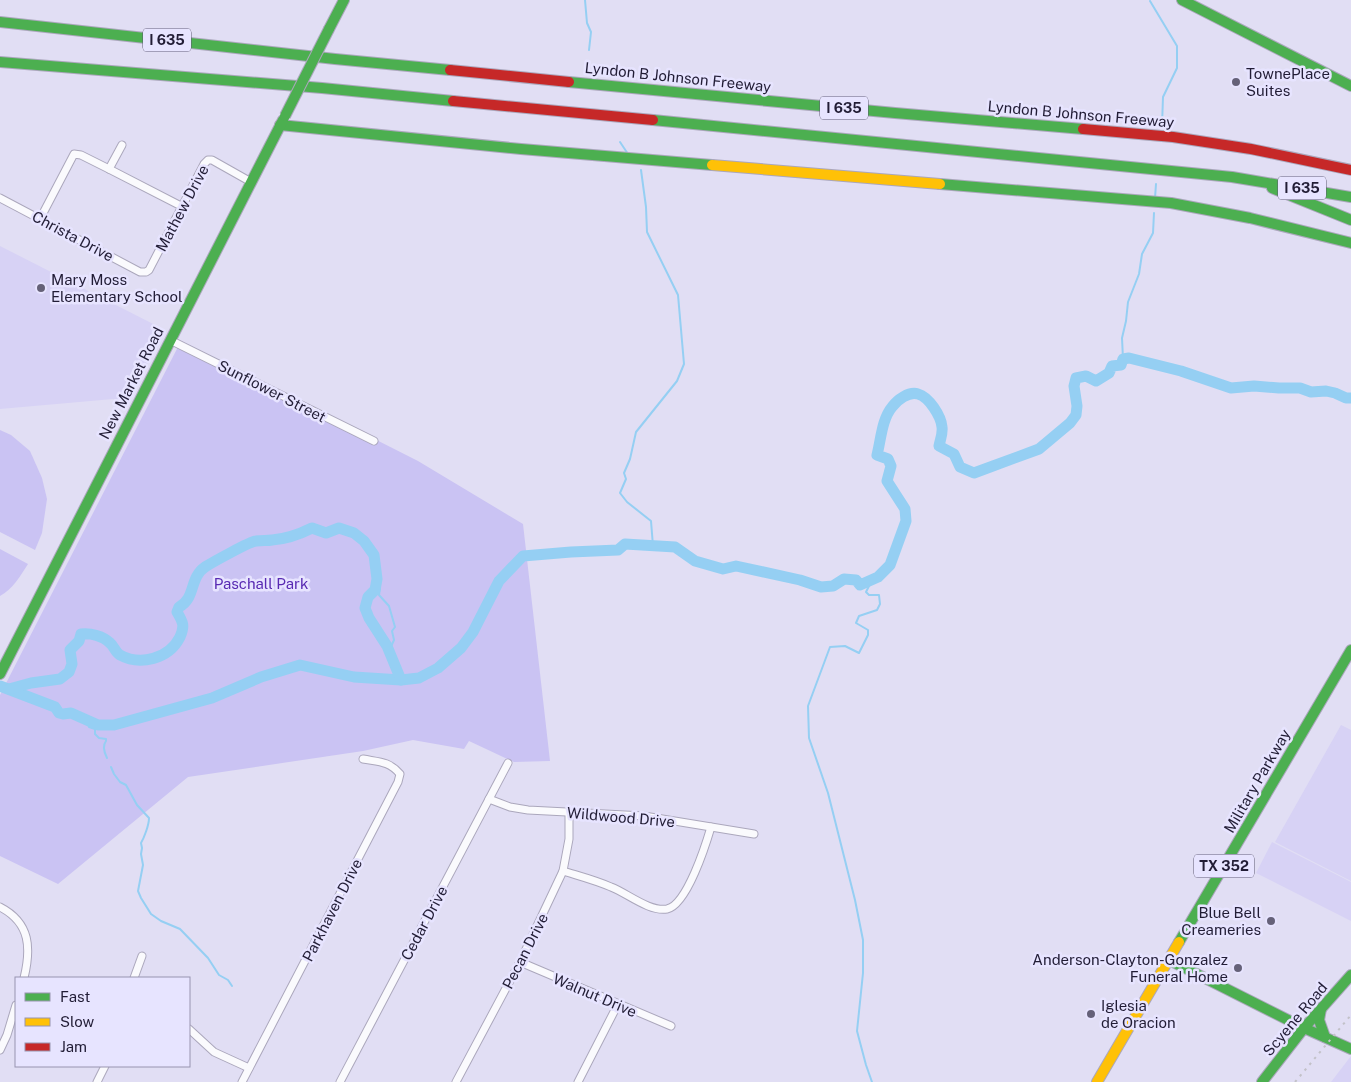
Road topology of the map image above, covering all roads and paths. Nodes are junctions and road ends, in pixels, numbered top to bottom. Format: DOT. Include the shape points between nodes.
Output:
graph roads {
  1 [pos="344,0"];
  2 [pos="1182,0"];
  3 [pos="0,22"];
  4 [pos="0,62"];
  5 [pos="1351,86"];
  6 [pos="282,120"];
  7 [pos="1173,137"];
  8 [pos="122,145"];
  9 [pos="1351,161"];
  10 [pos="109,169"];
  11 [pos="1351,170"];
  12 [pos="1254,180"];
  13 [pos="251,182"];
  14 [pos="1351,197"];
  15 [pos="0,198"];
  16 [pos="182,206"];
  17 [pos="40,219"];
  18 [pos="1351,220"];
  19 [pos="1351,243"];
  20 [pos="146,272"];
  21 [pos="170,340"];
  22 [pos="374,441"];
  23 [pos="1351,650"];
  24 [pos="0,674"];
  25 [pos="363,760"];
  26 [pos="508,763"];
  27 [pos="489,799"];
  28 [pos="569,812"];
  29 [pos="711,826"];
  30 [pos="754,834"];
  31 [pos="564,871"];
  32 [pos="0,907"];
  33 [pos="142,956"];
  34 [pos="1169,960"];
  35 [pos="520,962"];
  36 [pos="1351,975"];
  37 [pos="24,977"];
  38 [pos="134,977"];
  39 [pos="618,1004"];
  40 [pos="15,1009"];
  41 [pos="1321,1009"];
  42 [pos="671,1026"];
  43 [pos="1304,1028"];
  44 [pos="190,1030"];
  45 [pos="1325,1037"];
  46 [pos="1351,1049"];
  47 [pos="0,1050"];
  48 [pos="104,1067"];
  49 [pos="250,1068"];
  50 [pos="97,1082"];
  51 [pos="242,1082"];
  52 [pos="340,1082"];
  53 [pos="456,1082"];
  54 [pos="578,1082"];
  55 [pos="1097,1082"];
  56 [pos="1262,1082"];
  1 -- 6 [label="main road, New Market Road, bridge"];
  2 -- 5 [label="main road"];
  3 -- 7 [label="main road, Lyndon B Johnson Freeway / I 635" via="344,60"];
  4 -- 12 [label="main road, I 635" via="322,88 1140,166"];
  6 -- 13 [label="main road, New Market Road"];
  6 -- 19 [label="main road" via="521,149 1171,203"];
  7 -- 9 [label="main road" via="1252,144"];
  7 -- 11 [label="main road, Lyndon B Johnson Freeway / I 635"];
  8 -- 10 [label="street"];
  10 -- 16 [label="street"];
  10 -- 17 [label="street" via="74,154"];
  12 -- 14 [label="main road, I 635"];
  12 -- 18 [label="main road"];
  13 -- 16 [label="street, Mathew Drive" via="208,160"];
  13 -- 21 [label="main road, New Market Road"];
  15 -- 17 [label="street, Christa Drive"];
  16 -- 20 [label="street, Mathew Drive"];
  17 -- 20 [label="street, Christa Drive" via="140,272"];
  21 -- 22 [label="street, Sunflower Street"];
  21 -- 24 [label="main road, New Market Road"];
  23 -- 34 [label="main road, Military Parkway / TX 352"];
  25 -- 49 [label="street, Parkhaven Drive" via="394,766 400,774 398,782"];
  26 -- 27 [label="street, Cedar Drive"];
  27 -- 28 [label="street, Wildwood Drive" via="528,810"];
  27 -- 52 [label="street, Cedar Drive"];
  28 -- 29 [label="street, Wildwood Drive" via="644,816"];
  28 -- 31 [label="street, Pecan Drive" via="570,839"];
  29 -- 30 [label="street, Wildwood Drive"];
  29 -- 31 [label="street" via="698,867 677,903 667,909 650,906 609,886"];
  31 -- 35 [label="street, Pecan Drive"];
  32 -- 37 [label="street" via="17,920 26,934 28,960"];
  33 -- 38 [label="street"];
  34 -- 43 [label="main road"];
  34 -- 55 [label="main road, Military Parkway / TX 352"];
  35 -- 39 [label="street, Walnut Drive"];
  35 -- 53 [label="street, Pecan Drive"];
  36 -- 41 [label="main road, Scyene Road"];
  39 -- 42 [label="street, Walnut Drive"];
  39 -- 54 [label="street"];
  40 -- 47 [label="street"];
  41 -- 43 [label="main road, Scyene Road"];
  41 -- 45 [label="main road" via="1319,1020"];
  43 -- 45 [label="main road"];
  43 -- 56 [label="main road, Scyene Road"];
  44 -- 49 [label="street" via="214,1052"];
  45 -- 46 [label="main road"];
  48 -- 50 [label="street"];
  49 -- 51 [label="street, Parkhaven Drive"];
}
